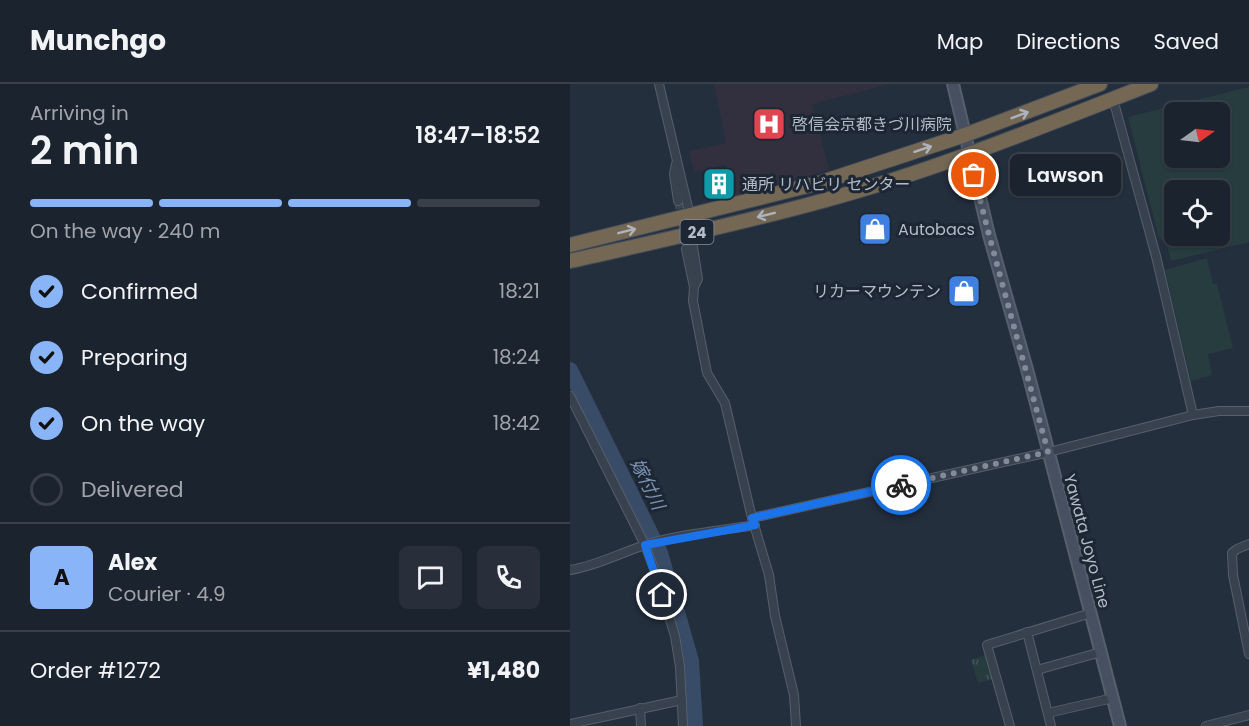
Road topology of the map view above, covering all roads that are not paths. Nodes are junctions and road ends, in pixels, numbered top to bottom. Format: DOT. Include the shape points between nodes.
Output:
graph roads {
  1 [pos="659,84"];
  2 [pos="952,84"];
  3 [pos="1100,84"];
  4 [pos="1151,84"];
  5 [pos="1113,99"];
  6 [pos="965,135"];
  7 [pos="969,153"];
  8 [pos="676,158"];
  9 [pos="678,201"];
  10 [pos="690,216"];
  11 [pos="691,234"];
  12 [pos="570,245"];
  13 [pos="686,249"];
  14 [pos="570,261"];
  15 [pos="694,286"];
  16 [pos="570,396"];
  17 [pos="1249,411"];
  18 [pos="1193,415"];
  19 [pos="1048,452"];
  20 [pos="754,521"];
  21 [pos="1249,544"];
  22 [pos="645,545"];
  23 [pos="570,570"];
  24 [pos="1091,613"];
  25 [pos="1027,632"];
  26 [pos="1101,652"];
  27 [pos="1249,654"];
  28 [pos="1037,670"];
  29 [pos="1113,698"];
  30 [pos="682,700"];
  31 [pos="640,708"];
  32 [pos="1048,713"];
  33 [pos="1249,715"];
  34 [pos="599,722"];
  35 [pos="1234,723"];
  36 [pos="570,724"];
  37 [pos="641,726"];
  38 [pos="682,726"];
  39 [pos="796,726"];
  40 [pos="1010,726"];
  41 [pos="1051,726"];
  42 [pos="1120,726"];
  43 [pos="1206,726"];
  1 -- 8 [label="street"];
  2 -- 6 [label="main road, Yawata Joyo Line"];
  6 -- 3 [label="highway, 24, one-way"];
  4 -- 5 [label="highway, 24"];
  5 -- 7 [label="highway, 24"];
  5 -- 18 [label="street" via="1156,256"];
  6 -- 7 [label="main road, Yawata Joyo Line"];
  10 -- 6 [label="highway, 24, one-way" via="819,183"];
  7 -- 11 [label="highway, 24, one-way" via="823,201"];
  7 -- 19 [label="main road, Yawata Joyo Line"];
  8 -- 9 [label="street"];
  8 -- 10 [label="street"];
  12 -- 10 [label="highway, 24, one-way"];
  11 -- 14 [label="highway, 24"];
  11 -- 15 [label="street" via="698,279"];
  13 -- 15 [label="street"];
  15 -- 20 [label="street" via="693,301 706,373 725,403"];
  16 -- 22 [label="street"];
  17 -- 18 [label="street"];
  18 -- 19 [label="street"];
  19 -- 20 [label="street"];
  19 -- 24 [label="main road, Yawata Joyo Line"];
  20 -- 22 [label="street"];
  20 -- 39 [label="street" via="794,695"];
  21 -- 27 [label="street" via="1233,553 1233,574"];
  22 -- 23 [label="street"];
  22 -- 30 [label="street" via="675,636"];
  24 -- 25 [label="street"];
  24 -- 26 [label="main road, Yawata Joyo Line"];
  25 -- 28 [label="street"];
  25 -- 40 [label="street" via="987,645"];
  26 -- 28 [label="street"];
  26 -- 29 [label="main road, Yawata Joyo Line"];
  28 -- 32 [label="street"];
  29 -- 32 [label="street"];
  29 -- 42 [label="main road, Yawata Joyo Line"];
  30 -- 31 [label="street"];
  30 -- 38 [label="street"];
  31 -- 34 [label="street"];
  31 -- 37 [label="street"];
  32 -- 41 [label="street"];
  33 -- 35 [label="street"];
  34 -- 36 [label="street"];
  35 -- 43 [label="street"];
}
